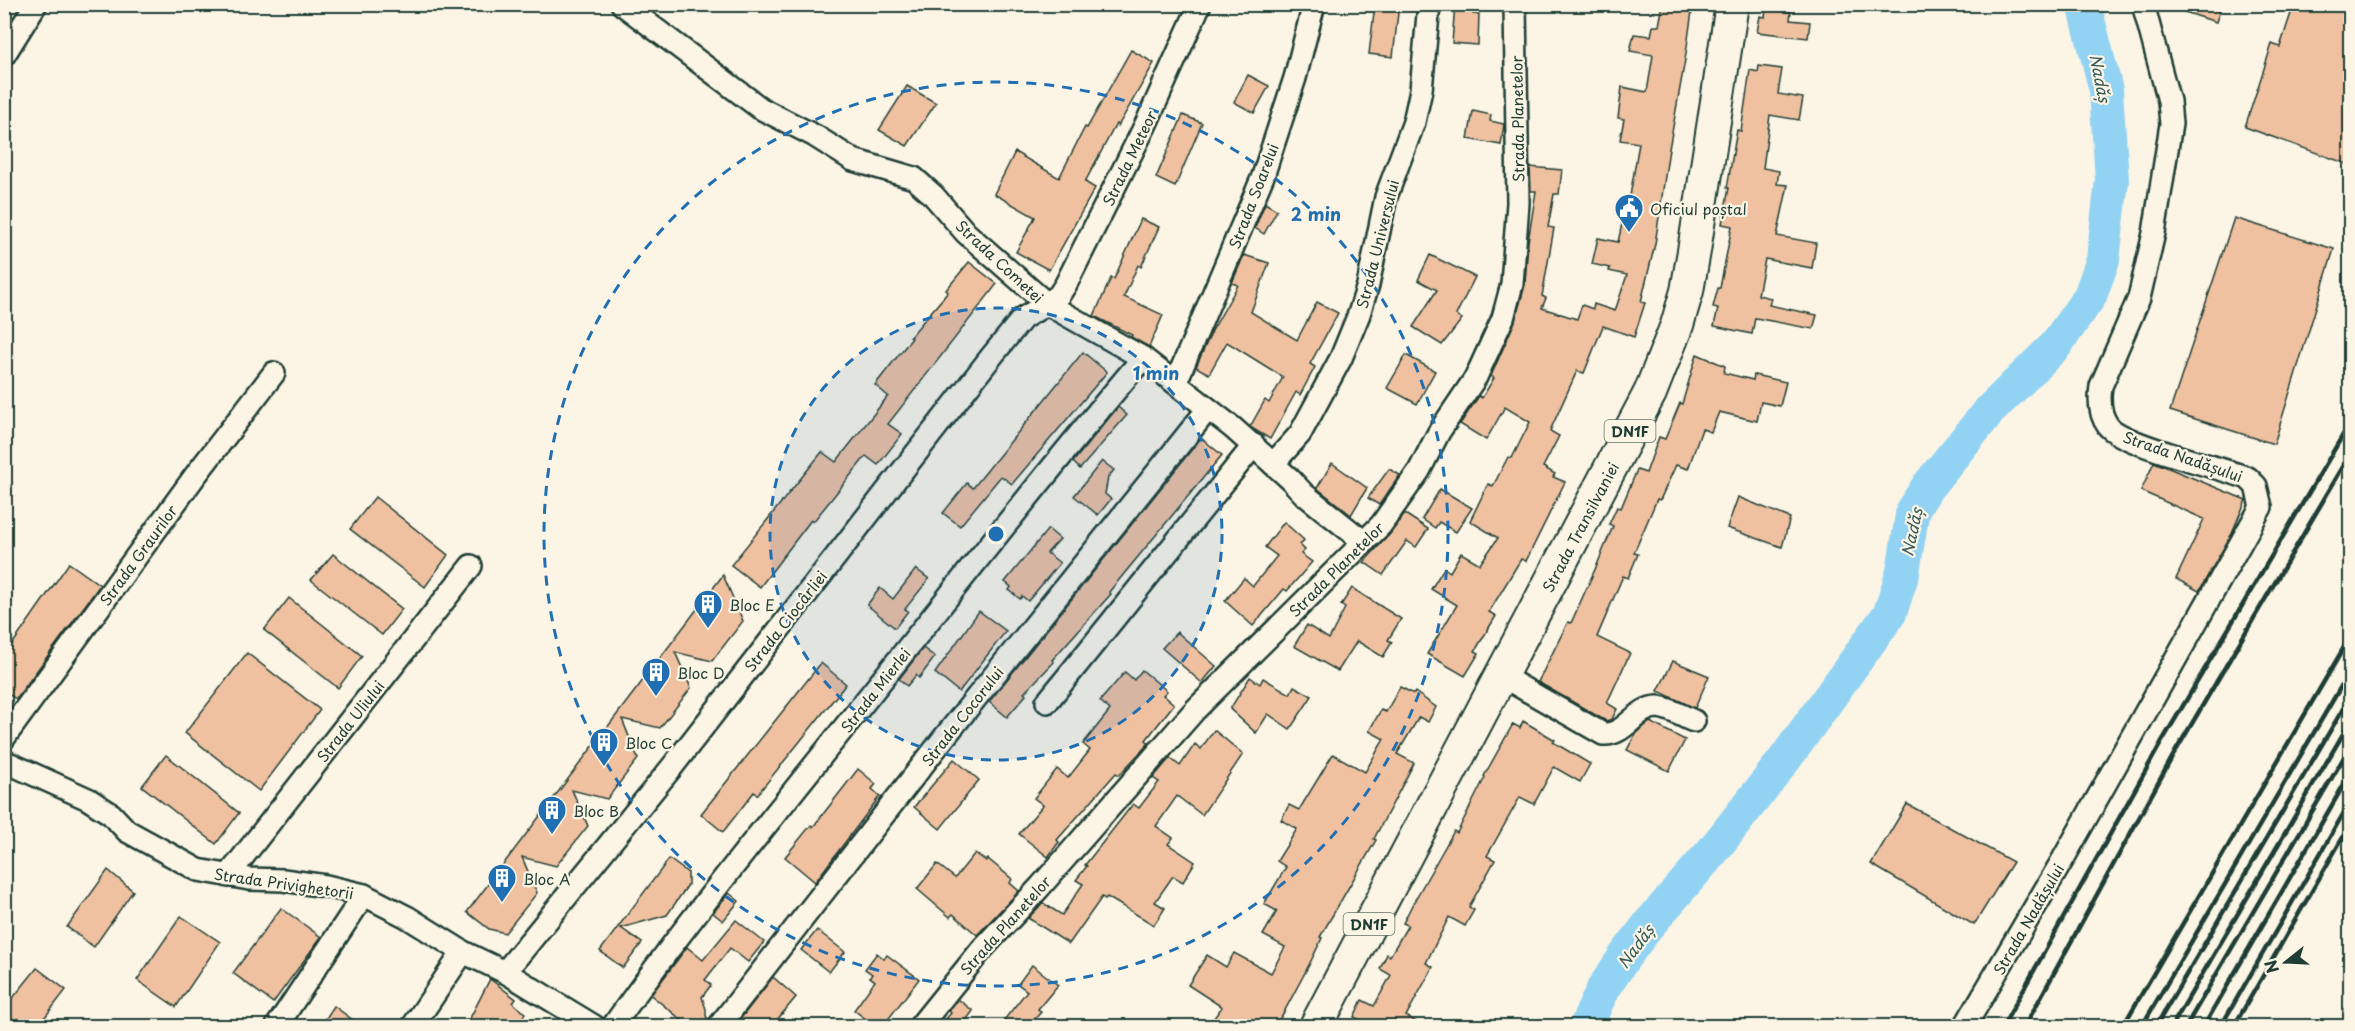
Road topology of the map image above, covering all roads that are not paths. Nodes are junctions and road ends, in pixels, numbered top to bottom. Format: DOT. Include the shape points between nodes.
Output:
graph roads {
  1 [pos="36,4"];
  2 [pos="622,4"];
  3 [pos="1200,4"];
  4 [pos="1314,4"];
  5 [pos="1429,4"];
  6 [pos="1515,4"];
  7 [pos="1732,4"];
  8 [pos="2143,4"];
  9 [pos="4,55"];
  10 [pos="1047,304"];
  11 [pos="1143,358"];
  12 [pos="274,373"];
  13 [pos="1176,382"];
  14 [pos="1208,409"];
  15 [pos="1254,445"];
  16 [pos="1274,464"];
  17 [pos="1364,542"];
  18 [pos="471,566"];
  19 [pos="1500,675"];
  20 [pos="1047,702"];
  21 [pos="1694,721"];
  22 [pos="4,738"];
  23 [pos="4,761"];
  24 [pos="228,876"];
  25 [pos="364,895"];
  26 [pos="463,952"];
  27 [pos="505,972"];
  28 [pos="277,1026"];
  29 [pos="413,1026"];
  30 [pos="594,1026"];
  31 [pos="613,1026"];
  32 [pos="719,1026"];
  33 [pos="920,1026"];
  34 [pos="1316,1026"];
  35 [pos="1965,1026"];
  1 -- 9 [label="street"];
  2 -- 10 [label="street, Strada Cometei" via="760,108 853,160 914,178 973,239"];
  3 -- 10 [label="street, Strada Meteor" via="1100,219 1066,284"];
  4 -- 13 [label="street, Strada Soarelui" via="1263,176"];
  5 -- 16 [label="street, Strada Universului" via="1414,122 1386,196 1359,314 1341,358 1300,434"];
  6 -- 17 [label="street, Strada Planetelor" via="1518,203 1512,284 1503,318 1476,377 1439,432 1419,471 1381,525"];
  7 -- 19 [label="main road, Strada Transilvaniei / DN1F" via="1694,252 1677,325 1650,393"];
  8 -- 35 [label="street, Strada Nadășului" via="2169,101 2171,124 2146,271 2139,298 2101,386 2102,416 2109,428 2129,441 2248,478 2256,486 2261,507"];
  10 -- 11 [label="street, Strada Cometei"];
  10 -- 27 [label="street, Strada Ciocârliei" via="1023,318 991,357 665,776"];
  11 -- 13 [label="street, Strada Cometei"];
  11 -- 31 [label="street, Strada Mierlei" via="1008,521"];
  12 -- 22 [label="street, Strada Graurilor"];
  13 -- 14 [label="street, Strada Cometei"];
  14 -- 15 [label="street, Strada Cometei"];
  14 -- 32 [label="street, Strada Cocorului"];
  15 -- 16 [label="street, Strada Cometei"];
  15 -- 20 [label="street"];
  16 -- 17 [label="street, Strada Cometei" via="1304,495"];
  17 -- 33 [label="street, Strada Planetelor" via="1195,710 982,948"];
  18 -- 24 [label="street, Strada Uliului"];
  19 -- 21 [label="street" via="1604,734 1616,733 1655,707"];
  19 -- 34 [label="main road, Strada Transilvaniei / DN1F"];
  23 -- 24 [label="street, Strada Privighetorii" via="88,799 127,831 179,861 198,870"];
  24 -- 25 [label="street, Strada Privighetorii" via="326,886"];
  25 -- 26 [label="street, Strada Privighetorii"];
  25 -- 28 [label="street"];
  26 -- 27 [label="street, Strada Privighetorii"];
  26 -- 29 [label="street"];
  27 -- 30 [label="street, Strada Privighetorii"];
}
